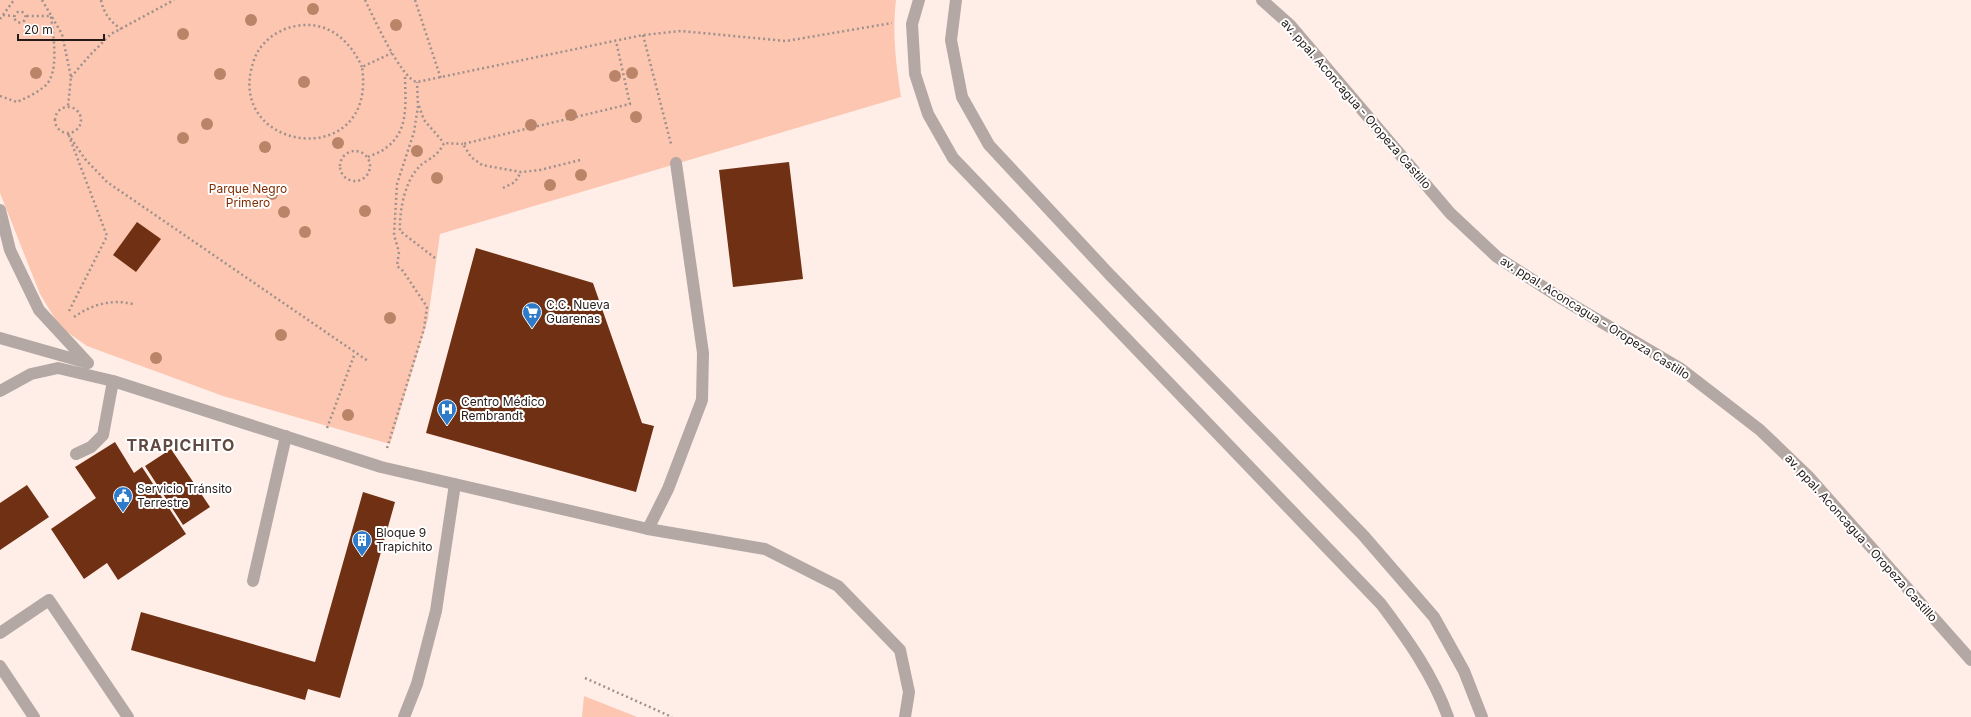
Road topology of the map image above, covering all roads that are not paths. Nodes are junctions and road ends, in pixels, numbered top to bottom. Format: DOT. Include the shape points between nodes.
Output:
graph roads {
  1 [pos="919,0"];
  2 [pos="956,0"];
  3 [pos="1262,0"];
  4 [pos="676,163"];
  5 [pos="0,210"];
  6 [pos="0,338"];
  7 [pos="88,363"];
  8 [pos="114,380"];
  9 [pos="0,392"];
  10 [pos="286,436"];
  11 [pos="76,454"];
  12 [pos="455,484"];
  13 [pos="648,529"];
  14 [pos="253,581"];
  15 [pos="0,634"];
  16 [pos="1971,660"];
  17 [pos="0,666"];
  18 [pos="34,717"];
  19 [pos="128,717"];
  20 [pos="404,717"];
  21 [pos="905,717"];
  22 [pos="1448,717"];
  23 [pos="1482,717"];
  1 -- 22 [label="street" via="912,24 916,74 928,114 953,158 1381,604 1416,652 1440,692"];
  2 -- 23 [label="street" via="951,40 962,96 989,145 1121,286 1363,535 1434,617 1464,672"];
  3 -- 16 [label="street, av. ppal. Aconcagua - Oropeza Castillo" via="1290,25 1450,213 1497,257 1559,297 1681,368 1760,430 1808,476"];
  4 -- 13 [label="street" via="703,353 702,400 668,489"];
  5 -- 7 [label="street" via="10,250 39,310"];
  6 -- 7 [label="street"];
  7 -- 8 [label="street"];
  8 -- 9 [label="street" via="58,368 31,374"];
  8 -- 10 [label="street"];
  8 -- 11 [label="street" via="103,436 91,447"];
  10 -- 12 [label="street" via="381,467"];
  10 -- 14 [label="street"];
  12 -- 13 [label="street"];
  12 -- 20 [label="street" via="436,611 417,684"];
  13 -- 21 [label="street" via="764,549 838,586 900,650 909,692"];
  15 -- 19 [label="street" via="49,600"];
  17 -- 18 [label="street"];
}
